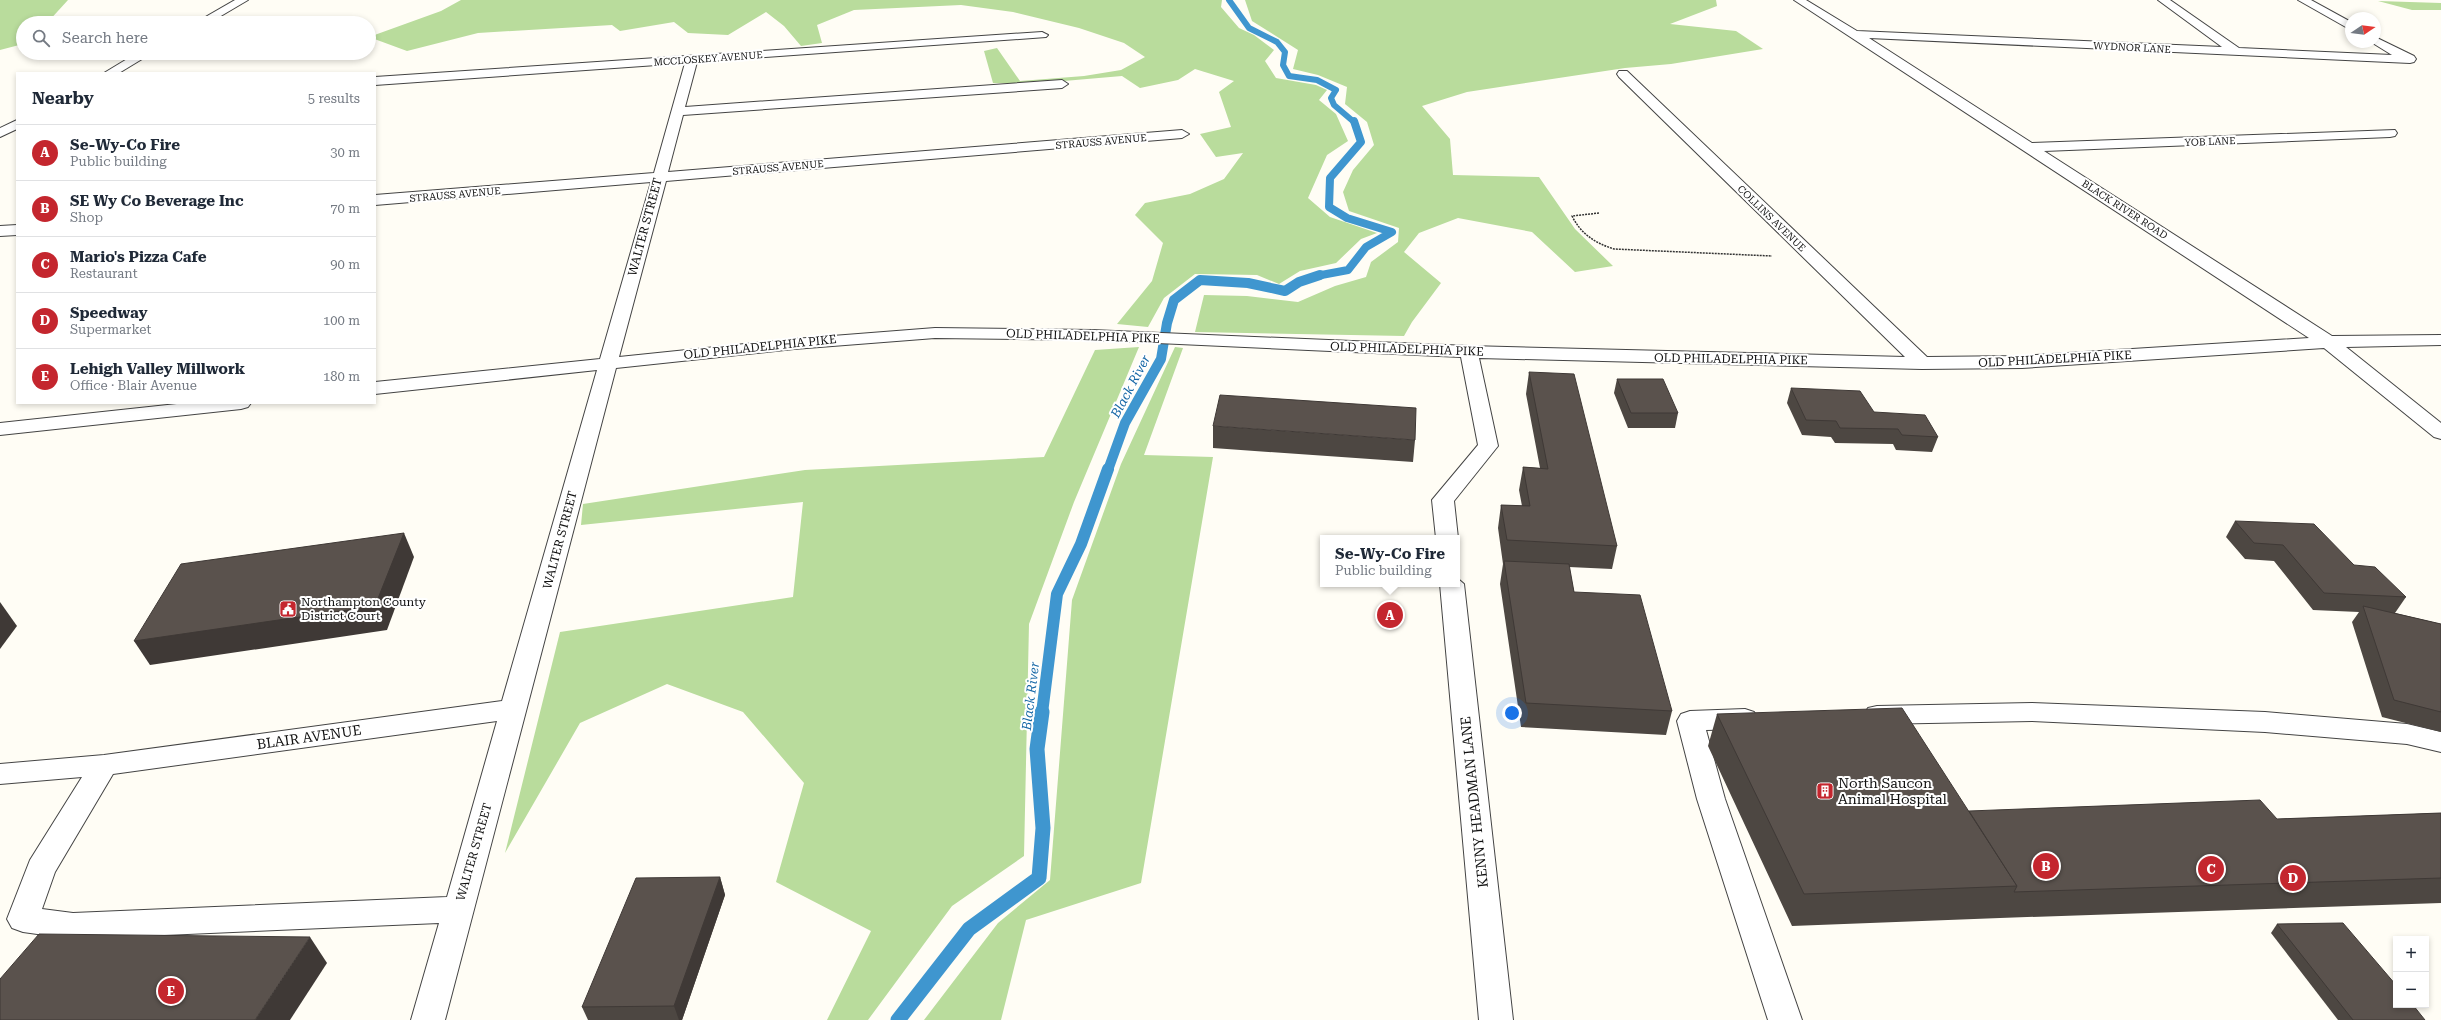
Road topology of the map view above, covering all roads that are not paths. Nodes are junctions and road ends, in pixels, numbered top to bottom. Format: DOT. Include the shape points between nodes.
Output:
graph roads {
  1 [pos="243,0"];
  2 [pos="1798,0"];
  3 [pos="2163,0"];
  4 [pos="2303,0"];
  5 [pos="214,16"];
  6 [pos="2345,24"];
  7 [pos="1854,34"];
  8 [pos="1042,35"];
  9 [pos="2381,43"];
  10 [pos="2237,52"];
  11 [pos="692,59"];
  12 [pos="133,60"];
  13 [pos="112,72"];
  14 [pos="1623,74"];
  15 [pos="376,81"];
  16 [pos="1062,84"];
  17 [pos="677,112"];
  18 [pos="16,125"];
  19 [pos="0,133"];
  20 [pos="2390,133"];
  21 [pos="1182,134"];
  22 [pos="2029,147"];
  23 [pos="659,177"];
  24 [pos="376,200"];
  25 [pos="16,230"];
  26 [pos="0,232"];
  27 [pos="2441,340"];
  28 [pos="2328,342"];
  29 [pos="1469,352"];
  30 [pos="609,362"];
  31 [pos="1922,363"];
  32 [pos="376,388"];
  33 [pos="231,404"];
  34 [pos="0,429"];
  35 [pos="2441,433"];
  36 [pos="1447,535"];
  37 [pos="1452,587"];
  38 [pos="514,709"];
  39 [pos="1852,716"];
  40 [pos="1768,718"];
  41 [pos="2441,742"];
  42 [pos="104,765"];
  43 [pos="0,774"];
  44 [pos="458,909"];
  45 [pos="428,1020"];
  46 [pos="1496,1020"];
  47 [pos="1785,1020"];
  1 -- 5 [label="street"];
  2 -- 7 [label="street, BLACK RIVER ROAD"];
  3 -- 10 [label="street"];
  4 -- 6 [label="street"];
  7 -- 10 [label="street, WYDNOR LANE"];
  7 -- 22 [label="street, BLACK RIVER ROAD"];
  8 -- 11 [label="street, MCCLOSKEY AVENUE"];
  9 -- 10 [label="street, WYDNOR LANE" via="2410,59"];
  11 -- 15 [label="street, MCCLOSKEY AVENUE"];
  11 -- 17 [label="street, WALTER STREET"];
  12 -- 13 [label="street"];
  14 -- 31 [label="street, COLLINS AVENUE"];
  16 -- 17 [label="street"];
  17 -- 23 [label="street, WALTER STREET"];
  18 -- 19 [label="street"];
  20 -- 22 [label="street, YOB LANE"];
  21 -- 23 [label="street, STRAUSS AVENUE"];
  22 -- 28 [label="street, BLACK RIVER ROAD"];
  23 -- 24 [label="street, STRAUSS AVENUE"];
  23 -- 30 [label="street, WALTER STREET"];
  25 -- 26 [label="street"];
  27 -- 28 [label="street, OLD PHILADELPHIA PIKE"];
  28 -- 31 [label="street, OLD PHILADELPHIA PIKE" via="2022,362"];
  28 -- 35 [label="street, BLACK RIVER ROAD"];
  29 -- 30 [label="street, OLD PHILADELPHIA PIKE" via="1147,337 928,334 809,342"];
  29 -- 31 [label="street, OLD PHILADELPHIA PIKE"];
  29 -- 36 [label="street" via="1488,446 1443,500"];
  30 -- 32 [label="street, OLD PHILADELPHIA PIKE"];
  30 -- 38 [label="street, WALTER STREET"];
  33 -- 34 [label="street"];
  37 -- 46 [label="street, KENNY HEADMAN LANE"];
  38 -- 42 [label="street, BLAIR AVENUE"];
  38 -- 44 [label="street, WALTER STREET"];
  39 -- 41 [label="street" via="2032,712 2257,722 2407,734"];
  40 -- 47 [label="street" via="1690,721 1711,799"];
  42 -- 43 [label="street, BLAIR AVENUE"];
  42 -- 44 [label="street" via="41,868 23,919 73,926"];
  44 -- 45 [label="street, WALTER STREET"];
}
